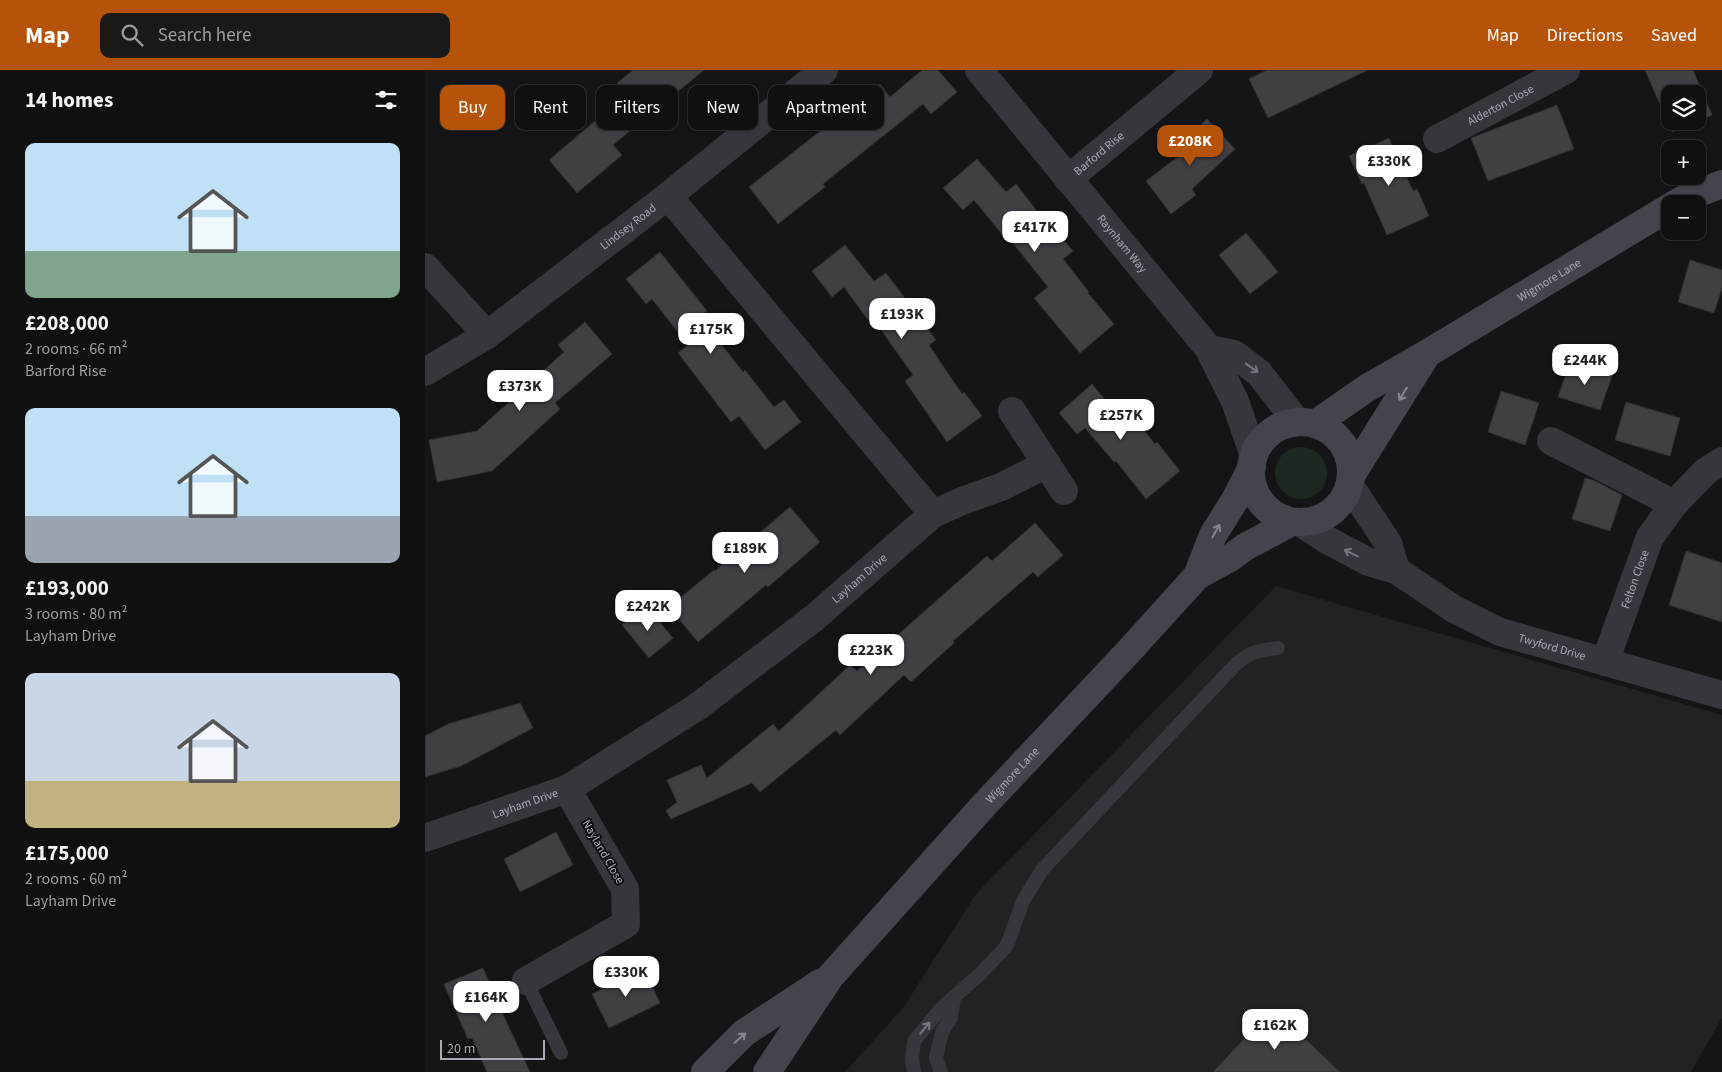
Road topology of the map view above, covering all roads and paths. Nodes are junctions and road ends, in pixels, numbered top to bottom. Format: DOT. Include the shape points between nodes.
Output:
graph roads {
  1 [pos="824,70"];
  2 [pos="979,70"];
  3 [pos="1199,70"];
  4 [pos="1565,70"];
  5 [pos="1437,139"];
  6 [pos="1068,179"];
  7 [pos="1722,184"];
  8 [pos="1693,195"];
  9 [pos="668,196"];
  10 [pos="1661,212"];
  11 [pos="425,267"];
  12 [pos="487,336"];
  13 [pos="1209,349"];
  14 [pos="1428,353"];
  15 [pos="425,372"];
  16 [pos="1012,411"];
  17 [pos="1306,423"];
  18 [pos="1551,442"];
  19 [pos="1722,461"];
  20 [pos="1253,462"];
  21 [pos="1047,464"];
  22 [pos="1351,480"];
  23 [pos="1065,491"];
  24 [pos="1674,504"];
  25 [pos="933,514"];
  26 [pos="1296,522"];
  27 [pos="1397,570"];
  28 [pos="1197,576"];
  29 [pos="1277,648"];
  30 [pos="1605,662"];
  31 [pos="1722,695"];
  32 [pos="567,789"];
  33 [pos="425,838"];
  34 [pos="830,977"];
  35 [pos="526,981"];
  36 [pos="954,997"];
  37 [pos="561,1053"];
  38 [pos="705,1072"];
  39 [pos="767,1072"];
  40 [pos="913,1072"];
  41 [pos="941,1072"];
  1 -- 9 [label="street, Lindsey Road"];
  2 -- 6 [label="street, Raynham Way"];
  3 -- 6 [label="street, Barford Rise"];
  4 -- 5 [label="street, Alderton Close"];
  6 -- 13 [label="street, Raynham Way"];
  7 -- 8 [label="street"];
  9 -- 12 [label="street, Lindsey Road"];
  9 -- 25 [label="street"];
  10 -- 14 [label="street, Wigmore Lane"];
  11 -- 12 [label="street"];
  12 -- 15 [label="street, Lindsey Road"];
  13 -- 17 [label="street, one-way" via="1234,354 1259,373"];
  13 -- 20 [label="street, Raynham Way" via="1235,401"];
  14 -- 17 [label="street, Wigmore Lane"];
  14 -- 22 [label="street, Wigmore Lane, one-way"];
  16 -- 21 [label="street"];
  17 -- 20 [label="street, Wigmore Lane" via="1283,426 1270,433"];
  17 -- 22 [label="street" via="1335,435 1347,452"];
  18 -- 24 [label="street"];
  19 -- 24 [label="street, Felton Close" via="1706,471"];
  20 -- 26 [label="street" via="1252,480 1261,502 1275,514"];
  28 -- 20 [label="street, Wigmore Lane, one-way" via="1213,535"];
  21 -- 23 [label="street"];
  21 -- 25 [label="street, Layham Drive" via="1001,488"];
  22 -- 26 [label="street, Wigmore Lane" via="1343,501 1331,512 1317,520"];
  22 -- 27 [label="street" via="1387,543"];
  24 -- 30 [label="street, Felton Close" via="1650,537"];
  25 -- 32 [label="street, Layham Drive" via="814,618 697,707"];
  27 -- 26 [label="street, Twyford Drive, one-way" via="1369,562"];
  26 -- 28 [label="street, Wigmore Lane"];
  27 -- 30 [label="street, Twyford Drive" via="1454,610 1499,632"];
  28 -- 34 [label="street, Wigmore Lane"];
  29 -- 36 [label="lane" via="1248,655 1237,664 1042,870 1023,901 1005,948"];
  30 -- 31 [label="street, Twyford Drive"];
  32 -- 33 [label="street, Layham Drive"];
  32 -- 35 [label="street, Nayland Close" via="625,889 626,924"];
  38 -- 34 [label="street, Wigmore Lane, one-way" via="744,1034"];
  34 -- 39 [label="street, Wigmore Lane"];
  35 -- 37 [label="lane"];
  40 -- 36 [label="lane, one-way" via="914,1041"];
  36 -- 41 [label="lane" via="951,1018 942,1032 936,1058"];
}
